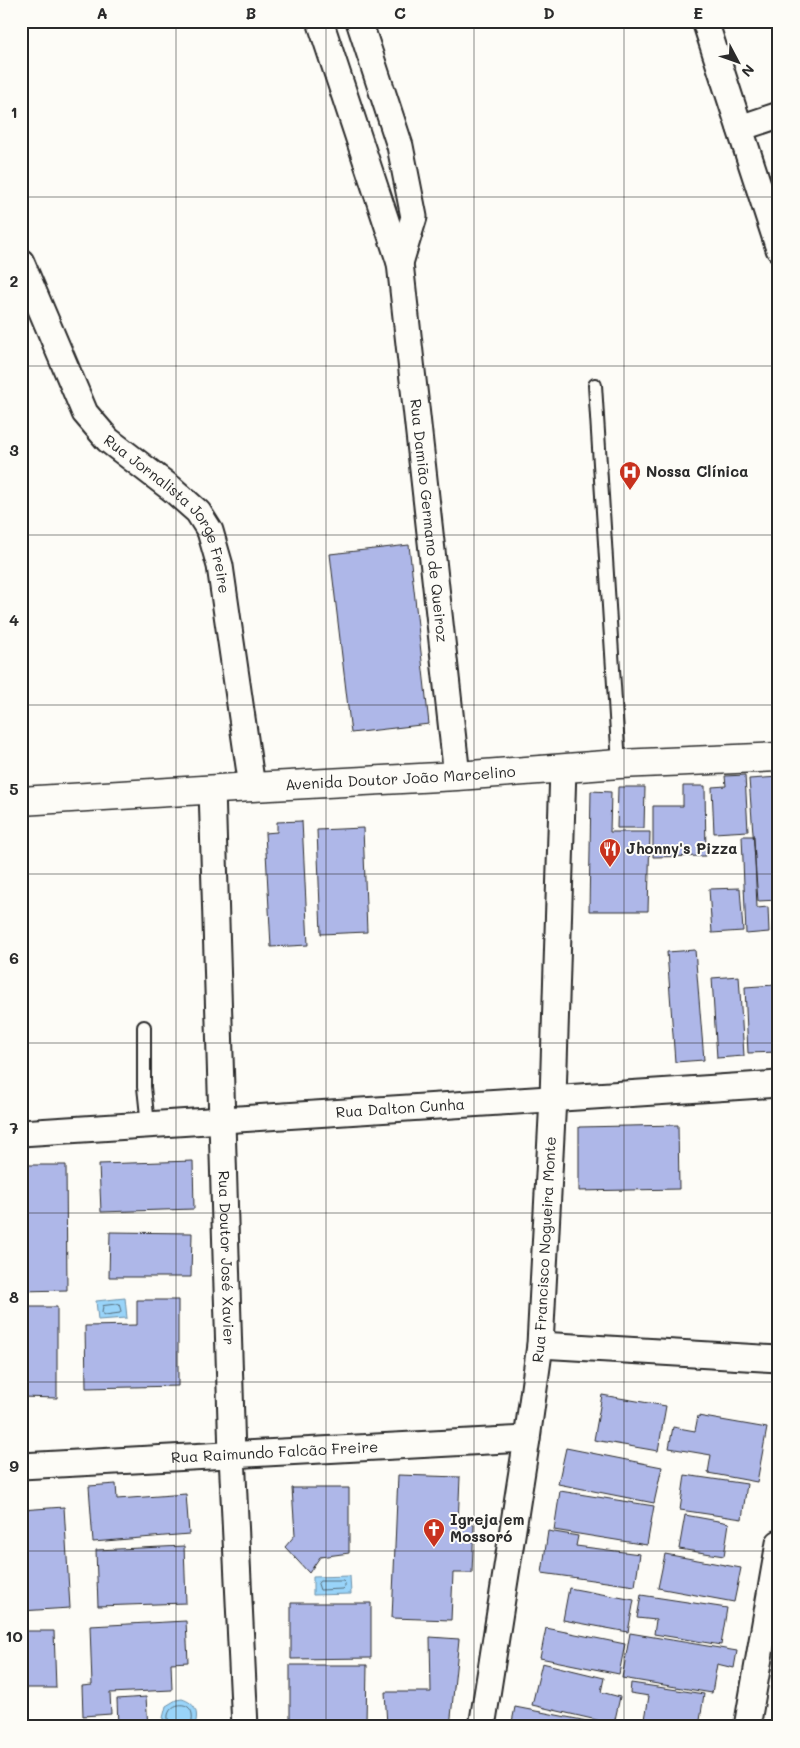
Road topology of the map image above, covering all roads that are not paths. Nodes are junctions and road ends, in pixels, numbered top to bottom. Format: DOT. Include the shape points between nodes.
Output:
graph roads {
  1 [pos="320,21"];
  2 [pos="359,21"];
  3 [pos="705,21"];
  4 [pos="779,116"];
  5 [pos="740,128"];
  6 [pos="779,249"];
  7 [pos="21,262"];
  8 [pos="400,263"];
  9 [pos="594,384"];
  10 [pos="779,757"];
  11 [pos="619,764"];
  12 [pos="563,768"];
  13 [pos="457,776"];
  14 [pos="252,787"];
  15 [pos="212,789"];
  16 [pos="21,801"];
  17 [pos="144,1027"];
  18 [pos="779,1084"];
  19 [pos="553,1098"];
  20 [pos="223,1120"];
  21 [pos="148,1125"];
  22 [pos="21,1133"];
  23 [pos="540,1345"];
  24 [pos="779,1359"];
  25 [pos="527,1439"];
  26 [pos="232,1455"];
  27 [pos="21,1466"];
  28 [pos="779,1543"];
  29 [pos="245,1727"];
  30 [pos="482,1727"];
  31 [pos="747,1727"];
  1 -- 8 [label="street, Rua Damião Germano de Queiroz"];
  2 -- 8 [label="street, Rua Damião Germano de Queiroz" via="400,146 414,217"];
  3 -- 5 [label="street"];
  4 -- 5 [label="street"];
  5 -- 6 [label="street"];
  7 -- 14 [label="street, Rua Jornalista Jorge Freire" via="85,413 108,440 198,512 210,531 220,566"];
  8 -- 13 [label="street, Rua Damião Germano de Queiroz"];
  9 -- 11 [label="lane"];
  10 -- 11 [label="street, Avenida Doutor João Marcelino"];
  11 -- 12 [label="street, Avenida Doutor João Marcelino"];
  12 -- 13 [label="street, Avenida Doutor João Marcelino"];
  12 -- 19 [label="street, Rua Francisco Nogueira Monte"];
  13 -- 14 [label="street, Avenida Doutor João Marcelino"];
  14 -- 15 [label="street, Avenida Doutor João Marcelino"];
  15 -- 16 [label="street, Avenida Doutor João Marcelino"];
  15 -- 20 [label="street, Rua Doutor José Xavier"];
  17 -- 21 [label="lane"];
  18 -- 19 [label="street, Rua Dalton Cunha"];
  19 -- 20 [label="street, Rua Dalton Cunha"];
  19 -- 23 [label="street, Rua Francisco Nogueira Monte"];
  20 -- 21 [label="street, Rua Dalton Cunha"];
  20 -- 26 [label="street, Rua Doutor José Xavier"];
  21 -- 22 [label="street, Rua Dalton Cunha"];
  23 -- 24 [label="street"];
  23 -- 25 [label="street, Rua Francisco Nogueira Monte"];
  25 -- 26 [label="street, Rua Raimundo Falcão Freire"];
  25 -- 30 [label="street, Rua Francisco Nogueira Monte"];
  26 -- 27 [label="street, Rua Raimundo Falcão Freire"];
  26 -- 29 [label="street, Rua Doutor José Xavier"];
  28 -- 31 [label="street"];
}
